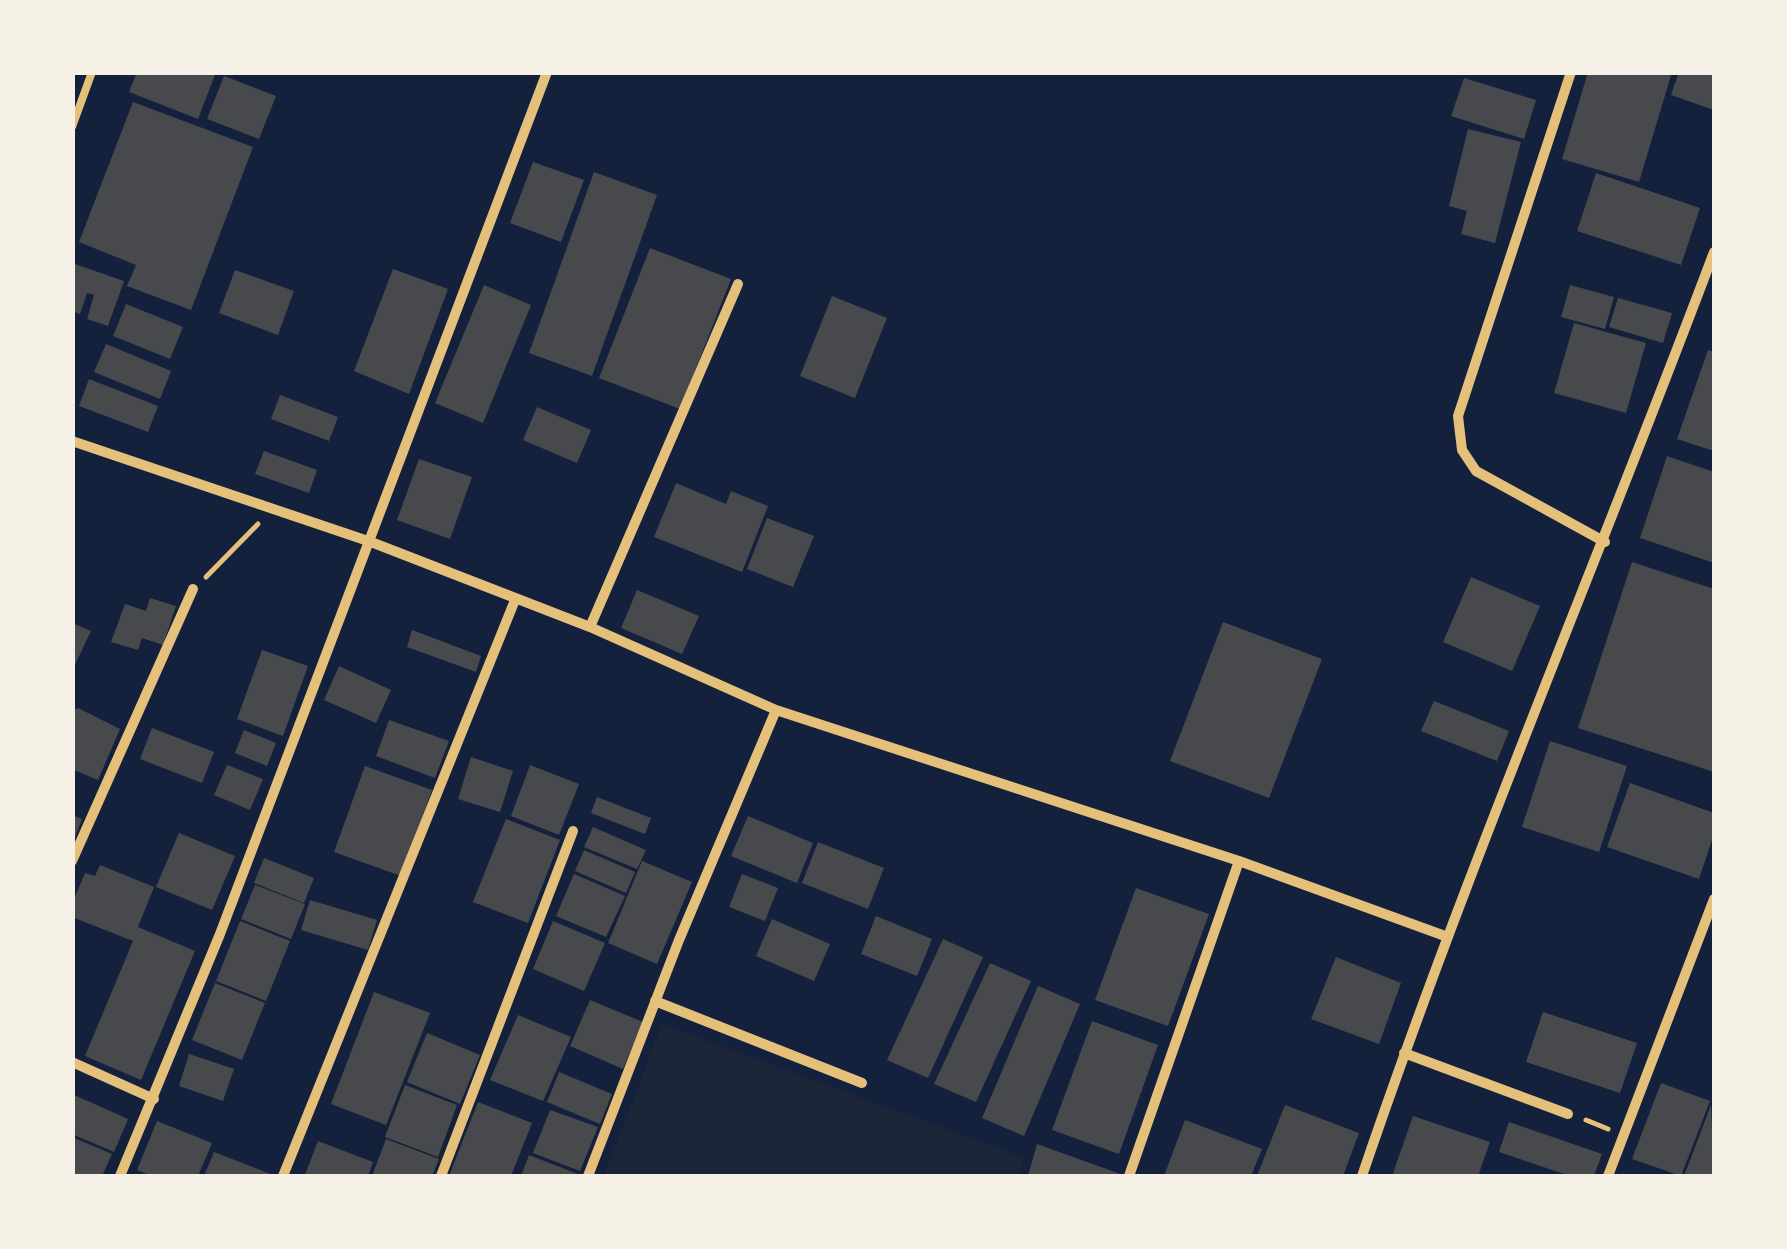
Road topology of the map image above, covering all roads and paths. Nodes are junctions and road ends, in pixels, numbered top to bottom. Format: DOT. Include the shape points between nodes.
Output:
graph roads {
  1 [pos="92,72"];
  2 [pos="547,72"];
  3 [pos="1571,72"];
  4 [pos="72,128"];
  5 [pos="1714,252"];
  6 [pos="738,284"];
  7 [pos="72,441"];
  8 [pos="272,509"];
  9 [pos="371,542"];
  10 [pos="1605,542"];
  11 [pos="194,590"];
  12 [pos="515,600"];
  13 [pos="590,627"];
  14 [pos="776,710"];
  15 [pos="573,831"];
  16 [pos="72,861"];
  17 [pos="1239,861"];
  18 [pos="1714,899"];
  19 [pos="1446,936"];
  20 [pos="654,1001"];
  21 [pos="1404,1053"];
  22 [pos="72,1062"];
  23 [pos="862,1083"];
  24 [pos="154,1099"];
  25 [pos="1568,1114"];
  26 [pos="1625,1135"];
  27 [pos="120,1176"];
  28 [pos="283,1176"];
  29 [pos="441,1176"];
  30 [pos="588,1176"];
  31 [pos="1129,1176"];
  32 [pos="1362,1176"];
  33 [pos="1608,1176"];
  1 -- 4 [label="lane"];
  2 -- 9 [label="street"];
  3 -- 10 [label="street" via="1458,416 1462,450 1476,471"];
  5 -- 10 [label="street"];
  6 -- 13 [label="street"];
  7 -- 8 [label="street"];
  8 -- 9 [label="street"];
  8 -- 11 [label="path"];
  9 -- 12 [label="street"];
  9 -- 24 [label="street"];
  10 -- 19 [label="street"];
  11 -- 16 [label="street"];
  12 -- 13 [label="street"];
  12 -- 28 [label="street"];
  13 -- 14 [label="street"];
  14 -- 17 [label="street"];
  14 -- 20 [label="street"];
  15 -- 29 [label="street"];
  17 -- 19 [label="street"];
  17 -- 31 [label="street"];
  18 -- 26 [label="street"];
  19 -- 21 [label="street"];
  20 -- 23 [label="street"];
  20 -- 30 [label="street"];
  21 -- 25 [label="street"];
  21 -- 32 [label="street"];
  22 -- 24 [label="street"];
  24 -- 27 [label="street"];
  25 -- 26 [label="path"];
  26 -- 33 [label="street"];
}
